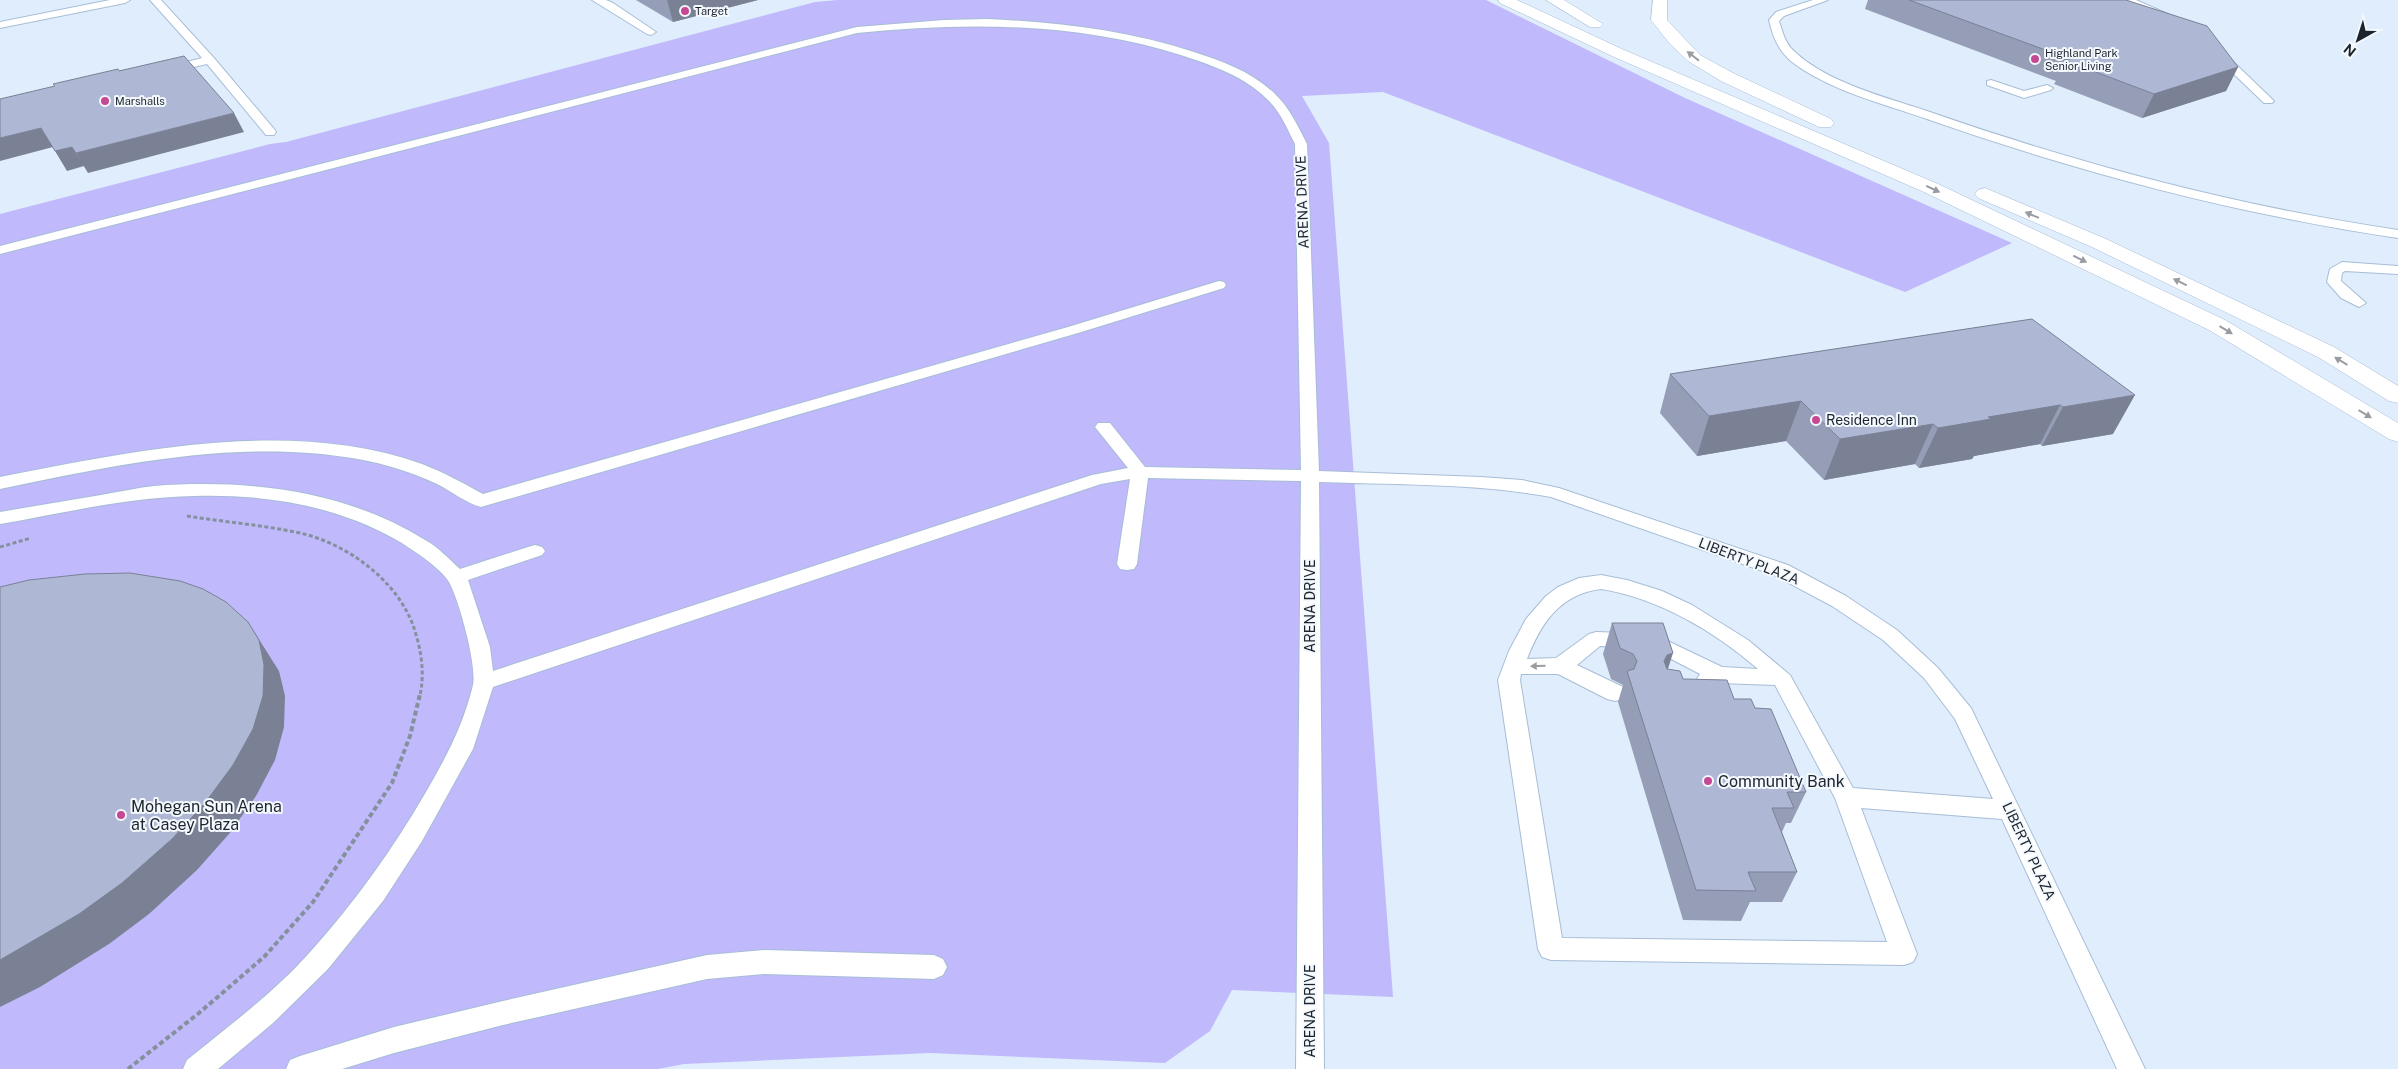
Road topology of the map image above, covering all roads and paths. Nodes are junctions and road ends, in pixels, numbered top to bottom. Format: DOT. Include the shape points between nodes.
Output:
graph roads {
  1 [pos="125,0"];
  2 [pos="154,0"];
  3 [pos="596,0"];
  4 [pos="1505,0"];
  5 [pos="1533,0"];
  6 [pos="1553,0"];
  7 [pos="1660,0"];
  8 [pos="1823,0"];
  9 [pos="2127,0"];
  10 [pos="2175,21"];
  11 [pos="0,25"];
  12 [pos="651,32"];
  13 [pos="2210,47"];
  14 [pos="210,60"];
  15 [pos="159,72"];
  16 [pos="1992,83"];
  17 [pos="2047,88"];
  18 [pos="2268,101"];
  19 [pos="1840,130"];
  20 [pos="270,132"];
  21 [pos="1875,146"];
  22 [pos="1910,162"];
  23 [pos="1888,170"];
  24 [pos="2398,234"];
  25 [pos="0,250"];
  26 [pos="2398,270"];
  27 [pos="1219,285"];
  28 [pos="2359,303"];
  29 [pos="2398,396"];
  30 [pos="1104,427"];
  31 [pos="2398,434"];
  32 [pos="1140,472"];
  33 [pos="1310,476"];
  34 [pos="0,483"];
  35 [pos="180,515"];
  36 [pos="0,518"];
  37 [pos="40,535"];
  38 [pos="0,547"];
  39 [pos="535,551"];
  40 [pos="1127,564"];
  41 [pos="457,577"];
  42 [pos="1561,666"];
  43 [pos="1513,667"];
  44 [pos="1719,675"];
  45 [pos="1781,678"];
  46 [pos="484,682"];
  47 [pos="1692,684"];
  48 [pos="1615,693"];
  49 [pos="1846,796"];
  50 [pos="2009,810"];
  51 [pos="934,966"];
  52 [pos="128,1069"];
  53 [pos="197,1069"];
  54 [pos="300,1069"];
  55 [pos="1310,1069"];
  56 [pos="2131,1069"];
  1 -- 11 [label="lane"];
  2 -- 14 [label="lane"];
  3 -- 12 [label="lane"];
  4 -- 23 [label="highway" via="1618,53"];
  5 -- 23 [label="highway" via="1686,78"];
  6 -- 22 [label="highway" via="1651,53 1719,84"];
  19 -- 7 [label="highway, one-way" via="1726,77 1694,58 1659,20"];
  8 -- 24 [label="lane" via="1780,14 1774,20 1781,43 1789,52 1831,80 2054,158 2146,185 2283,215"];
  9 -- 10 [label="lane"];
  13 -- 18 [label="lane"];
  14 -- 15 [label="lane"];
  14 -- 20 [label="lane"];
  16 -- 17 [label="lane" via="2024,95"];
  21 -- 22 [label="highway"];
  29 -- 22 [label="highway, one-way" via="2326,352 2099,243"];
  23 -- 31 [label="highway, one-way" via="2217,325"];
  25 -- 33 [label="lane, ARENA DRIVE" via="856,30 1014,24 1118,34 1171,47 1250,79 1272,96 1301,144"];
  26 -- 28 [label="lane" via="2342,266 2335,272 2334,282"];
  27 -- 34 [label="lane" via="481,501 433,475 405,465 342,452 282,448 193,450 94,464"];
  30 -- 32 [label="lane"];
  32 -- 33 [label="lane, LIBERTY PLAZA"];
  32 -- 40 [label="lane"];
  32 -- 46 [label="lane, LIBERTY PLAZA" via="1098,479"];
  33 -- 50 [label="lane, LIBERTY PLAZA" via="1481,483 1553,492 1781,570 1839,601 1890,635 1932,673 1963,714"];
  33 -- 55 [label="lane, ARENA DRIVE"];
  35 -- 52 [label="path" via="301,533 351,553 384,579 409,613 422,648 422,687 410,736 392,783 313,902 264,957"];
  36 -- 41 [label="lane" via="152,492 215,490 293,497 340,507 380,523 420,545"];
  37 -- 38 [label="path"];
  39 -- 41 [label="lane"];
  41 -- 46 [label="lane" via="480,647"];
  42 -- 43 [label="lane, one-way"];
  42 -- 44 [label="lane" via="1596,639 1653,641"];
  42 -- 48 [label="lane"];
  43 -- 45 [label="lane" via="1538,617 1559,596 1580,585 1602,582 1633,588 1692,613"];
  43 -- 49 [label="lane" via="1509,680 1551,949 1904,954"];
  44 -- 45 [label="lane"];
  44 -- 47 [label="lane"];
  45 -- 49 [label="lane"];
  46 -- 53 [label="lane" via="462,748 414,834 374,894 319,961 264,1014"];
  49 -- 50 [label="lane"];
  50 -- 56 [label="lane, LIBERTY PLAZA"];
  51 -- 54 [label="lane" via="765,962 707,967 394,1040"];
}
